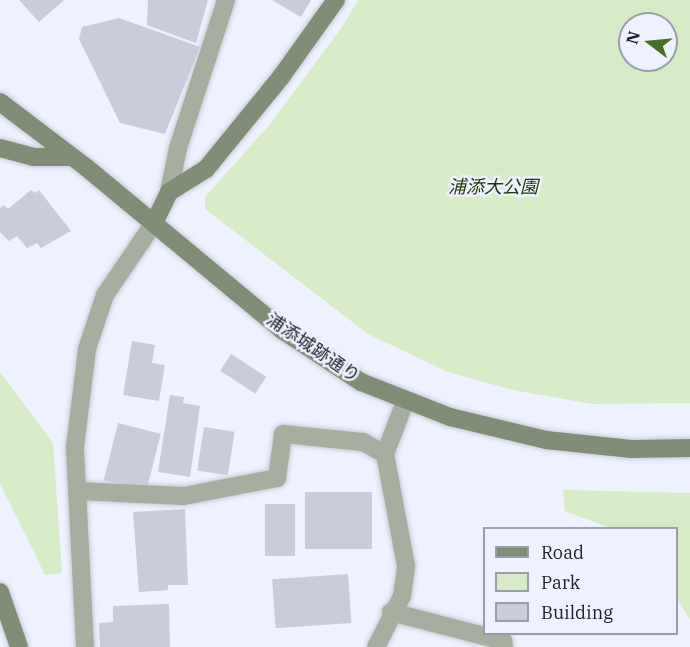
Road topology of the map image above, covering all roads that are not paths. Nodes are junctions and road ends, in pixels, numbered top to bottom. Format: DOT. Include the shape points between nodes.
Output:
graph roads {
  1 [pos="226,0"];
  2 [pos="336,0"];
  3 [pos="0,102"];
  4 [pos="0,148"];
  5 [pos="72,156"];
  6 [pos="169,192"];
  7 [pos="154,224"];
  8 [pos="405,402"];
  9 [pos="690,448"];
  10 [pos="385,454"];
  11 [pos="77,491"];
  12 [pos="0,591"];
  13 [pos="392,612"];
  14 [pos="19,647"];
  15 [pos="85,647"];
  16 [pos="376,647"];
  17 [pos="504,647"];
  1 -- 6 [label="street" via="178,148"];
  2 -- 6 [label="main road" via="281,77 206,169"];
  3 -- 5 [label="main road, 浦添城跡通り"];
  4 -- 5 [label="main road" via="34,156"];
  5 -- 7 [label="main road, 浦添城跡通り"];
  6 -- 7 [label="main road"];
  7 -- 8 [label="main road, 浦添城跡通り" via="282,330 361,382"];
  7 -- 11 [label="street" via="105,295 94,321 78,403"];
  8 -- 9 [label="main road, 浦添城跡通り" via="495,430 546,440 632,449"];
  8 -- 10 [label="street"];
  10 -- 11 [label="street" via="363,442 283,434 277,478 184,496"];
  10 -- 13 [label="street" via="406,566 402,596"];
  11 -- 15 [label="street"];
  12 -- 14 [label="main road"];
  13 -- 16 [label="street"];
  13 -- 17 [label="street" via="503,641"];
}
